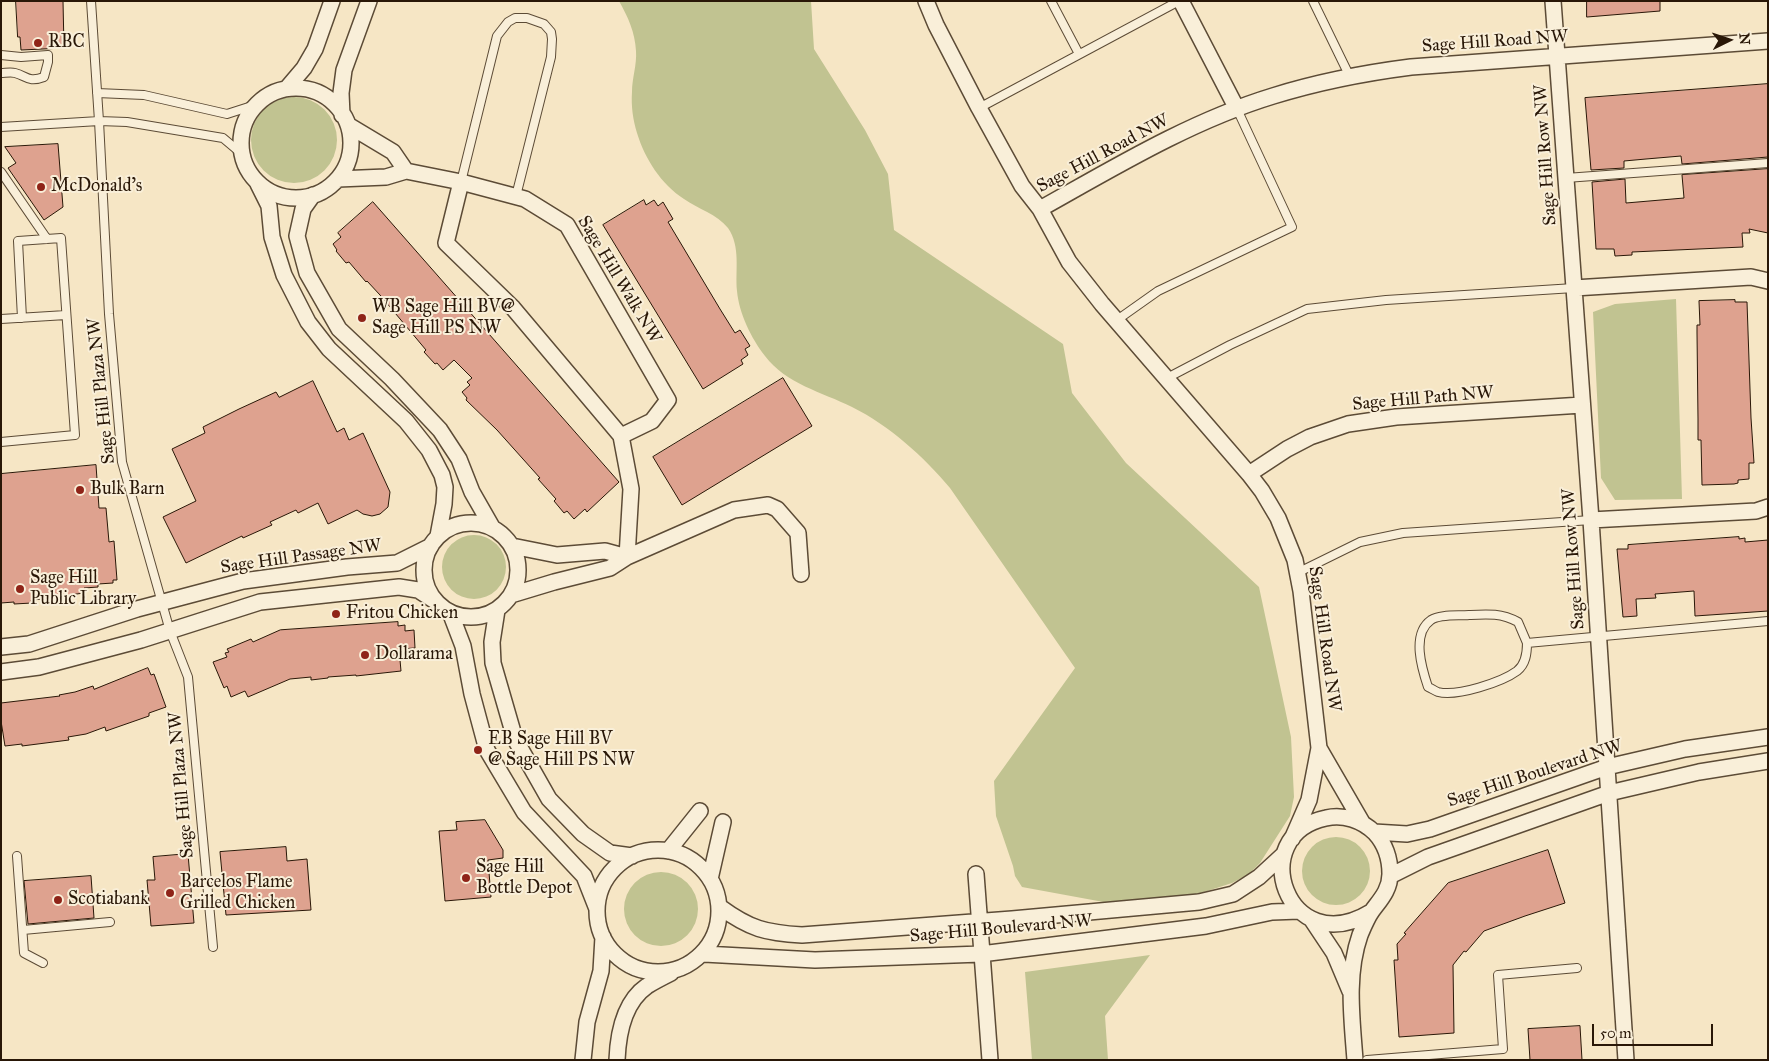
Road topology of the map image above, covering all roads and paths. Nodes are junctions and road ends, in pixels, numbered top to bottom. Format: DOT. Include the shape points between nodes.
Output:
graph roads {
  1 [pos="91,1"];
  2 [pos="332,1"];
  3 [pos="369,1"];
  4 [pos="926,1"];
  5 [pos="1051,1"];
  6 [pos="1180,1"];
  7 [pos="1312,1"];
  8 [pos="1554,1"];
  9 [pos="1768,41"];
  10 [pos="1079,54"];
  11 [pos="1,55"];
  12 [pos="1558,56"];
  13 [pos="1,73"];
  14 [pos="1350,77"];
  15 [pos="287,88"];
  16 [pos="98,93"];
  17 [pos="255,106"];
  18 [pos="979,108"];
  19 [pos="1237,109"];
  20 [pos="345,120"];
  21 [pos="99,121"];
  22 [pos="1,127"];
  23 [pos="242,154"];
  24 [pos="1768,162"];
  25 [pos="406,171"];
  26 [pos="1,172"];
  27 [pos="1566,178"];
  28 [pos="338,179"];
  29 [pos="461,182"];
  30 [pos="258,184"];
  31 [pos="314,195"];
  32 [pos="516,196"];
  33 [pos="1040,209"];
  34 [pos="47,239"];
  35 [pos="1768,281"];
  36 [pos="1574,288"];
  37 [pos="66,314"];
  38 [pos="22,318"];
  39 [pos="1,319"];
  40 [pos="1117,320"];
  41 [pos="1168,378"];
  42 [pos="1582,405"];
  43 [pos="622,436"];
  44 [pos="1,442"];
  45 [pos="1249,474"];
  46 [pos="1768,507"];
  47 [pos="1591,520"];
  48 [pos="492,527"];
  49 [pos="434,541"];
  50 [pos="512,546"];
  51 [pos="627,557"];
  52 [pos="1297,573"];
  53 [pos="801,574"];
  54 [pos="512,595"];
  55 [pos="435,601"];
  56 [pos="162,602"];
  57 [pos="497,610"];
  58 [pos="450,612"];
  59 [pos="1768,621"];
  60 [pos="170,631"];
  61 [pos="1598,636"];
  62 [pos="1527,643"];
  63 [pos="1,648"];
  64 [pos="1,672"];
  65 [pos="1768,736"];
  66 [pos="1319,748"];
  67 [pos="1768,761"];
  68 [pos="1607,767"];
  69 [pos="1608,793"];
  70 [pos="700,811"];
  71 [pos="723,822"];
  72 [pos="1369,828"];
  73 [pos="1292,839"];
  74 [pos="668,851"];
  75 [pos="1284,854"];
  76 [pos="18,856"];
  77 [pos="632,856"];
  78 [pos="976,874"];
  79 [pos="1390,876"];
  80 [pos="710,879"];
  81 [pos="720,907"];
  82 [pos="597,909"];
  83 [pos="1299,911"];
  84 [pos="1371,912"];
  85 [pos="1312,920"];
  86 [pos="979,921"];
  87 [pos="110,922"];
  88 [pos="23,930"];
  89 [pos="603,937"];
  90 [pos="213,948"];
  91 [pos="704,954"];
  92 [pos="982,954"];
  93 [pos="43,963"];
  94 [pos="1577,968"];
  95 [pos="677,969"];
  96 [pos="1351,993"];
  97 [pos="583,1060"];
  98 [pos="617,1060"];
  99 [pos="990,1060"];
  100 [pos="1355,1060"];
  101 [pos="1367,1060"];
  102 [pos="1626,1060"];
  1 -- 16 [label="lane, Sage Hill Plaza NW"];
  2 -- 15 [label="street" via="315,49"];
  3 -- 20 [label="street" via="344,70 341,93"];
  4 -- 18 [label="street"];
  5 -- 10 [label="lane"];
  6 -- 10 [label="lane"];
  6 -- 19 [label="street"];
  7 -- 14 [label="lane"];
  8 -- 12 [label="street, Sage Hill Row NW"];
  9 -- 12 [label="street, Sage Hill Road NW"];
  10 -- 18 [label="lane"];
  11 -- 13 [label="lane" via="48,55 48,62 44,77 39,79 27,79 14,72"];
  12 -- 14 [label="street, Sage Hill Road NW" via="1411,67"];
  12 -- 27 [label="street, Sage Hill Row NW"];
  14 -- 19 [label="street, Sage Hill Road NW" via="1272,96"];
  15 -- 17 [label="street" via="269,95"];
  15 -- 20 [label="street" via="306,89 324,96 338,108"];
  16 -- 17 [label="lane" via="144,95 227,114"];
  16 -- 21 [label="lane, Sage Hill Plaza NW"];
  17 -- 23 [label="street" via="241,136"];
  18 -- 33 [label="street" via="1022,186"];
  19 -- 33 [label="street, Sage Hill Road NW" via="1180,133"];
  19 -- 40 [label="lane" via="1292,227 1158,291"];
  20 -- 25 [label="street" via="393,152"];
  20 -- 28 [label="street" via="351,144 347,162"];
  21 -- 22 [label="lane"];
  21 -- 23 [label="lane" via="127,122 223,138"];
  21 -- 56 [label="lane, Sage Hill Plaza NW" via="109,314 122,462"];
  23 -- 30 [label="street"];
  24 -- 27 [label="lane"];
  25 -- 28 [label="street, Sage Hill Walk NW" via="386,177"];
  25 -- 29 [label="street, Sage Hill Walk NW"];
  26 -- 34 [label="lane"];
  27 -- 36 [label="street, Sage Hill Row NW"];
  28 -- 31 [label="street"];
  29 -- 32 [label="street, Sage Hill Walk NW"];
  29 -- 32 [label="lane" via="497,36 508,22 526,18 544,24 551,32 551,57"];
  29 -- 43 [label="street" via="446,243 513,308"];
  30 -- 31 [label="street" via="289,198"];
  30 -- 49 [label="street" via="269,206 272,237 284,275 308,322 329,349 406,421 429,450 442,475 444,504"];
  31 -- 48 [label="street" via="303,209 297,236 307,273 339,328 440,430"];
  32 -- 43 [label="street, Sage Hill Walk NW" via="567,225 668,400 652,421"];
  33 -- 40 [label="street, Sage Hill Road NW" via="1069,262"];
  34 -- 37 [label="lane" via="61,238"];
  34 -- 38 [label="lane" via="18,241"];
  35 -- 36 [label="street" via="1751,277"];
  36 -- 41 [label="lane" via="1386,300 1307,309"];
  36 -- 42 [label="street, Sage Hill Row NW"];
  37 -- 38 [label="lane"];
  37 -- 44 [label="lane" via="75,435"];
  38 -- 39 [label="lane"];
  40 -- 41 [label="street, Sage Hill Road NW"];
  41 -- 45 [label="street, Sage Hill Road NW"];
  42 -- 45 [label="street, Sage Hill Path NW" via="1396,417 1348,424 1310,437"];
  42 -- 47 [label="street, Sage Hill Row NW"];
  43 -- 51 [label="street" via="631,489"];
  45 -- 52 [label="street, Sage Hill Road NW" via="1278,518"];
  46 -- 47 [label="street" via="1756,511"];
  47 -- 52 [label="lane" via="1404,534 1360,542"];
  47 -- 61 [label="street, Sage Hill Row NW"];
  48 -- 49 [label="street" via="463,523 450,528"];
  48 -- 50 [label="street"];
  49 -- 55 [label="street" via="424,568 425,580"];
  49 -- 56 [label="street, Sage Hill Passage NW" via="397,563 243,581"];
  50 -- 51 [label="street" via="557,555 605,551"];
  50 -- 54 [label="street" via="518,571"];
  51 -- 53 [label="street" via="734,510 768,505 777,509 798,534"];
  51 -- 54 [label="street" via="610,568"];
  52 -- 66 [label="street, Sage Hill Road NW"];
  54 -- 57 [label="street"];
  55 -- 58 [label="street"];
  55 -- 60 [label="street" via="418,590 399,587 260,602"];
  56 -- 60 [label="lane, Sage Hill Plaza NW"];
  56 -- 63 [label="street, Sage Hill Passage NW" via="29,644"];
  57 -- 58 [label="street" via="474,617"];
  57 -- 77 [label="street" via="492,642 493,663 515,739 549,799 583,834 610,853"];
  58 -- 82 [label="street" via="463,646 487,750 524,812 584,876"];
  59 -- 61 [label="lane"];
  60 -- 64 [label="street" via="39,667"];
  60 -- 90 [label="lane, Sage Hill Plaza NW" via="188,676"];
  61 -- 62 [label="lane"];
  61 -- 68 [label="street, Sage Hill Row NW"];
  62 -- 62 [label="lane" via="1518,622 1508,616 1439,617 1430,621 1422,632 1419,649 1428,687 1439,692 1457,692 1492,683 1518,670 1527,657"];
  65 -- 68 [label="street, Sage Hill Boulevard NW" via="1685,749"];
  66 -- 72 [label="street, Sage Hill Road NW"];
  66 -- 73 [label="street, Sage Hill Road NW" via="1309,800"];
  67 -- 69 [label="street" via="1699,772"];
  68 -- 69 [label="street, Sage Hill Row NW"];
  68 -- 72 [label="street, Sage Hill Boulevard NW" via="1430,829 1407,834"];
  69 -- 79 [label="street" via="1428,857"];
  69 -- 102 [label="street, Sage Hill Row NW"];
  70 -- 74 [label="street"];
  71 -- 80 [label="street"];
  72 -- 73 [label="street" via="1348,818 1332,816 1303,827"];
  72 -- 79 [label="street" via="1383,844"];
  73 -- 75 [label="street"];
  74 -- 77 [label="street"];
  74 -- 80 [label="street" via="692,860"];
  75 -- 83 [label="street" via="1281,869 1283,885"];
  75 -- 86 [label="street, Sage Hill Boulevard NW" via="1259,877 1233,894 1199,902"];
  76 -- 88 [label="lane"];
  77 -- 82 [label="street" via="608,877 600,892"];
  78 -- 86 [label="street"];
  79 -- 84 [label="street" via="1381,901"];
  80 -- 81 [label="street"];
  81 -- 86 [label="street, Sage Hill Boulevard NW" via="756,930 776,934"];
  81 -- 91 [label="street" via="716,933"];
  82 -- 89 [label="street"];
  83 -- 85 [label="street"];
  83 -- 92 [label="street, Sage Hill Boulevard NW" via="1272,912 1206,926"];
  84 -- 85 [label="street" via="1343,925"];
  84 -- 96 [label="street" via="1360,936"];
  85 -- 96 [label="street" via="1334,954"];
  86 -- 92 [label="street"];
  87 -- 88 [label="lane"];
  88 -- 93 [label="lane" via="24,953"];
  89 -- 95 [label="street" via="612,952 642,970 660,972"];
  89 -- 97 [label="street" via="601,971 587,1022"];
  91 -- 92 [label="street, Sage Hill Boulevard NW" via="815,960"];
  91 -- 95 [label="street"];
  92 -- 99 [label="street"];
  94 -- 101 [label="lane" via="1498,975 1503,1049"];
  95 -- 98 [label="street" via="646,987 631,1004 621,1026"];
  96 -- 100 [label="street"];
}
